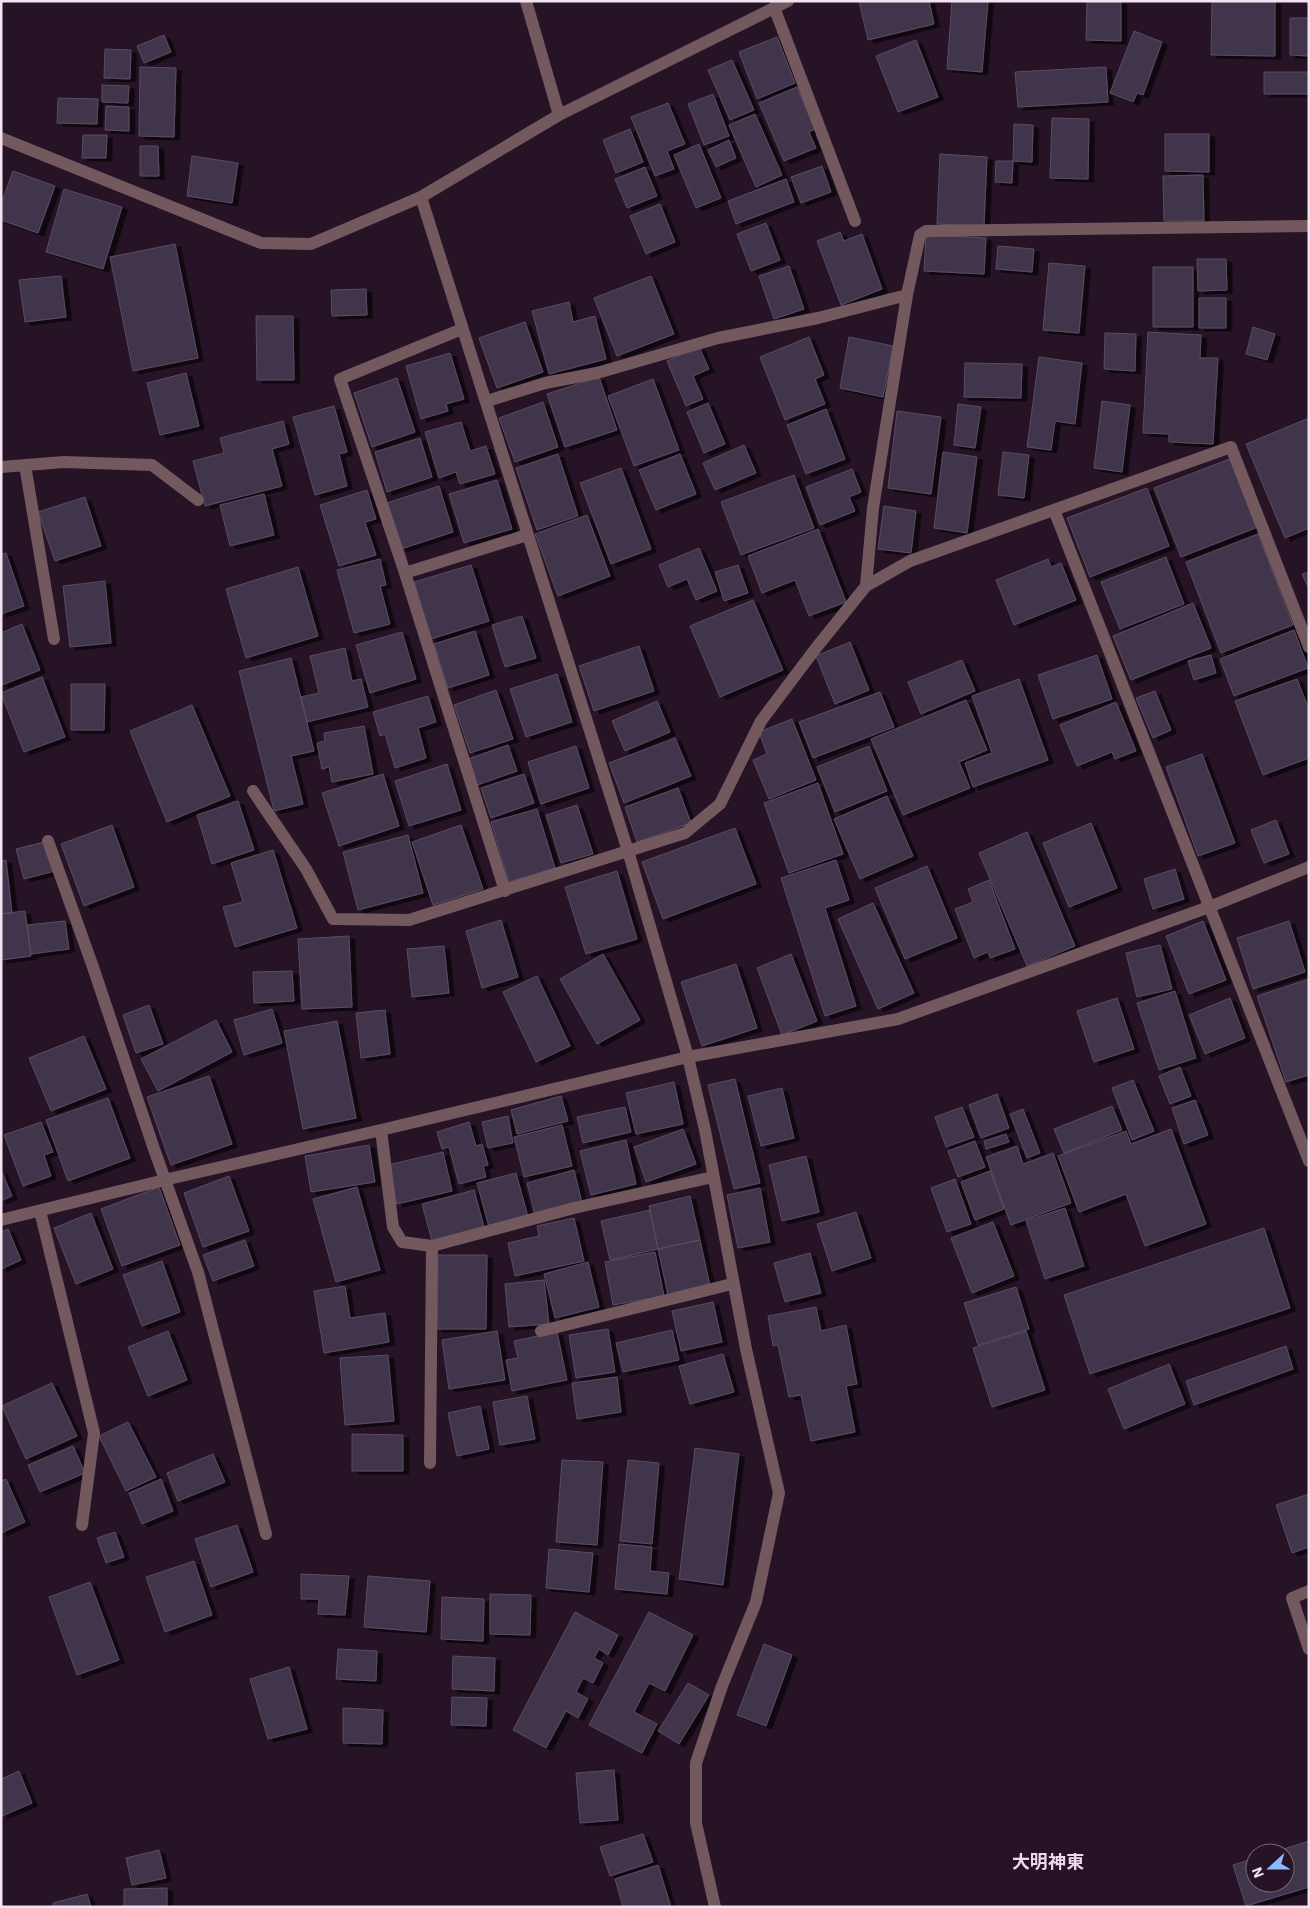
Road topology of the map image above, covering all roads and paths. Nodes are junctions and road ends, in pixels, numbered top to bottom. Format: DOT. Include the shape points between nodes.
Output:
graph roads {
  1 [pos="526,1"];
  2 [pos="788,1"];
  3 [pos="774,7"];
  4 [pos="559,115"];
  5 [pos="1,138"];
  6 [pos="421,197"];
  7 [pos="855,221"];
  8 [pos="1309,226"];
  9 [pos="907,295"];
  10 [pos="462,329"];
  11 [pos="486,401"];
  12 [pos="25,465"];
  13 [pos="1,467"];
  14 [pos="198,500"];
  15 [pos="1054,510"];
  16 [pos="527,535"];
  17 [pos="405,573"];
  18 [pos="866,586"];
  19 [pos="54,639"];
  20 [pos="1309,647"];
  21 [pos="253,790"];
  22 [pos="48,841"];
  23 [pos="628,851"];
  24 [pos="1309,867"];
  25 [pos="505,891"];
  26 [pos="1209,907"];
  27 [pos="688,1057"];
  28 [pos="381,1130"];
  29 [pos="1309,1161"];
  30 [pos="713,1177"];
  31 [pos="165,1180"];
  32 [pos="40,1211"];
  33 [pos="1,1220"];
  34 [pos="432,1246"];
  35 [pos="732,1284"];
  36 [pos="541,1331"];
  37 [pos="430,1463"];
  38 [pos="82,1526"];
  39 [pos="266,1534"];
  40 [pos="1309,1592"];
  41 [pos="1309,1649"];
  42 [pos="715,1907"];
  1 -- 4 [label="street"];
  2 -- 3 [label="street"];
  3 -- 4 [label="street"];
  3 -- 7 [label="street"];
  4 -- 6 [label="street"];
  5 -- 6 [label="street" via="261,243 311,244"];
  6 -- 10 [label="street"];
  8 -- 9 [label="street" via="926,231 917,240"];
  9 -- 11 [label="street" via="818,318 718,338"];
  9 -- 18 [label="street" via="873,508"];
  10 -- 11 [label="street"];
  10 -- 17 [label="street" via="340,379"];
  11 -- 16 [label="street"];
  12 -- 13 [label="street"];
  12 -- 14 [label="street" via="64,462 152,466"];
  12 -- 19 [label="street"];
  15 -- 18 [label="street" via="910,561"];
  15 -- 20 [label="street" via="1231,447"];
  15 -- 26 [label="street"];
  16 -- 17 [label="street"];
  16 -- 23 [label="street"];
  17 -- 25 [label="street"];
  18 -- 23 [label="street" via="761,721 720,804 685,833"];
  21 -- 25 [label="street" via="306,869 333,919 409,920"];
  22 -- 31 [label="street"];
  23 -- 25 [label="street"];
  23 -- 27 [label="street"];
  24 -- 26 [label="street"];
  26 -- 27 [label="street" via="898,1019"];
  26 -- 29 [label="street"];
  27 -- 28 [label="street"];
  27 -- 30 [label="street"];
  28 -- 31 [label="street"];
  28 -- 34 [label="street" via="393,1227 402,1242"];
  30 -- 34 [label="street" via="574,1208"];
  30 -- 35 [label="street"];
  31 -- 32 [label="street"];
  31 -- 39 [label="street" via="198,1272"];
  32 -- 33 [label="street"];
  32 -- 38 [label="street" via="94,1433"];
  34 -- 37 [label="street"];
  35 -- 36 [label="street"];
  35 -- 42 [label="street" via="779,1493 756,1602 722,1686 696,1764 696,1823"];
  40 -- 41 [label="street" via="1292,1598"];
}
